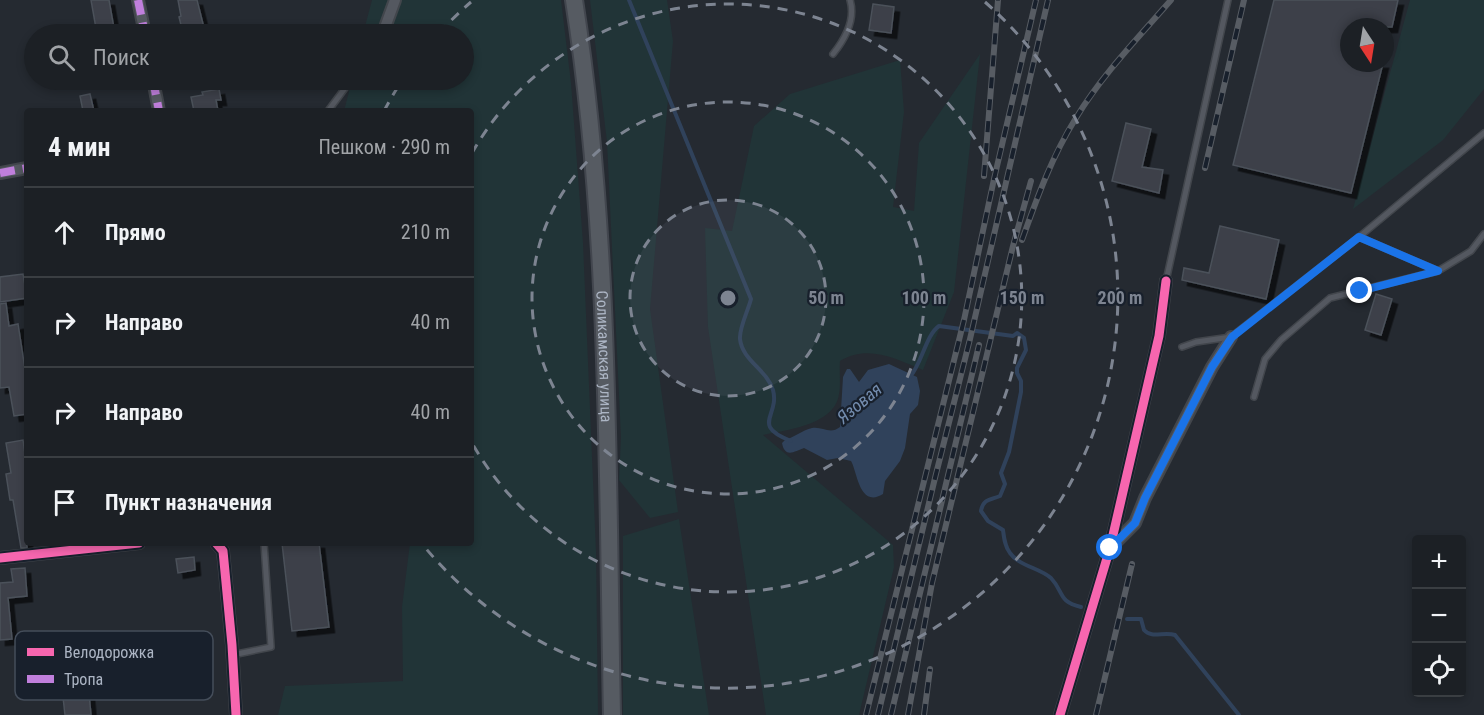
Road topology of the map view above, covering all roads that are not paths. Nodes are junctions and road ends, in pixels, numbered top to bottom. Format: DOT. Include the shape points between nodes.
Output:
graph roads {
  1 [pos="138,0"];
  2 [pos="394,0"];
  3 [pos="574,0"];
  4 [pos="850,0"];
  5 [pos="1228,0"];
  6 [pos="143,24"];
  7 [pos="386,24"];
  8 [pos="833,54"];
  9 [pos="155,90"];
  10 [pos="344,90"];
  11 [pos="158,108"];
  12 [pos="330,108"];
  13 [pos="1484,133"];
  14 [pos="24,169"];
  15 [pos="0,173"];
  16 [pos="1484,234"];
  17 [pos="1359,237"];
  18 [pos="1438,271"];
  19 [pos="1166,281"];
  20 [pos="1232,337"];
  21 [pos="1182,347"];
  22 [pos="1254,397"];
  23 [pos="111,546"];
  24 [pos="219,546"];
  25 [pos="264,546"];
  26 [pos="1110,548"];
  27 [pos="0,558"];
  28 [pos="232,655"];
  29 [pos="236,715"];
  30 [pos="612,715"];
  31 [pos="1060,715"];
  1 -- 6 [label="street"];
  2 -- 7 [label="street"];
  3 -- 30 [label="main road, Соликамская улица" via="584,68 599,247"];
  4 -- 8 [label="lane" via="848,36"];
  5 -- 19 [label="lane"];
  9 -- 11 [label="street"];
  10 -- 12 [label="lane"];
  13 -- 17 [label="lane"];
  14 -- 15 [label="street"];
  16 -- 18 [label="lane" via="1471,251"];
  17 -- 18 [label="lane"];
  17 -- 20 [label="lane"];
  18 -- 22 [label="lane" via="1330,298 1265,359"];
  19 -- 26 [label="street" via="1159,336"];
  20 -- 21 [label="lane"];
  20 -- 26 [label="street" via="1207,377 1135,523"];
  23 -- 27 [label="street"];
  24 -- 28 [label="street" via="223,551"];
  25 -- 28 [label="lane" via="271,647"];
  26 -- 31 [label="street"];
  28 -- 29 [label="street"];
}
